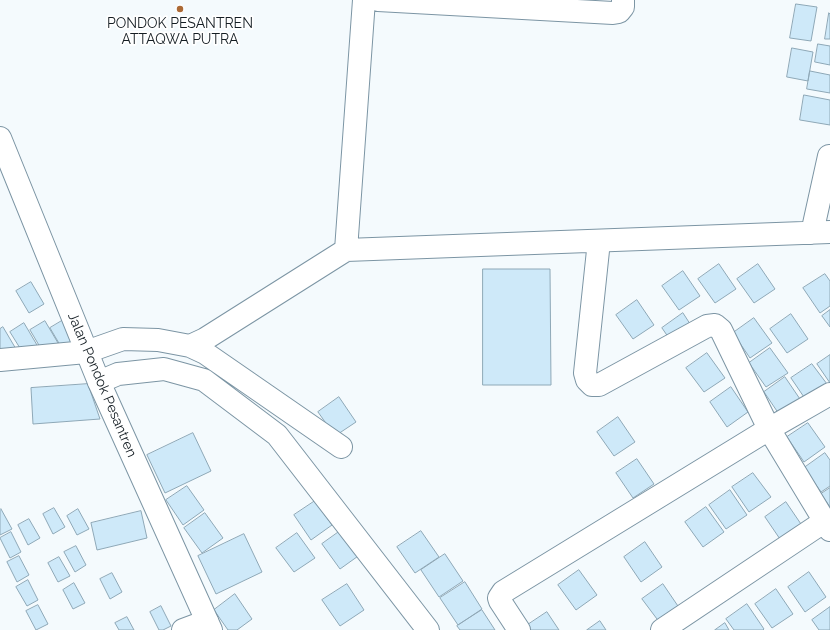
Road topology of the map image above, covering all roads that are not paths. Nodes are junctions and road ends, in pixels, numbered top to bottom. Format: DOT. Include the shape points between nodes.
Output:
graph roads {
  1 [pos="364,0"];
  2 [pos="378,0"];
  3 [pos="623,0"];
  4 [pos="0,138"];
  5 [pos="829,156"];
  6 [pos="821,233"];
  7 [pos="599,241"];
  8 [pos="346,250"];
  9 [pos="190,346"];
  10 [pos="87,354"];
  11 [pos="0,360"];
  12 [pos="98,381"];
  13 [pos="830,394"];
  14 [pos="769,429"];
  15 [pos="341,447"];
  16 [pos="827,525"];
  17 [pos="209,625"];
  18 [pos="183,630"];
  19 [pos="428,630"];
  20 [pos="519,630"];
  21 [pos="662,630"];
  1 -- 8 [label="street"];
  2 -- 3 [label="street" via="612,14 619,12 623,7"];
  4 -- 10 [label="street, Jalan Pondok Pesantren"];
  5 -- 6 [label="street"];
  6 -- 7 [label="street"];
  7 -- 8 [label="street"];
  7 -- 14 [label="street" via="585,373 587,380 592,385 599,384 708,326 715,325 720,330"];
  8 -- 9 [label="street"];
  9 -- 10 [label="street" via="158,340 123,339"];
  9 -- 15 [label="street" via="205,353"];
  10 -- 11 [label="street"];
  10 -- 12 [label="street, Jalan Pondok Pesantren"];
  12 -- 17 [label="street, Jalan Pondok Pesantren"];
  12 -- 19 [label="street" via="118,374 164,369 204,380 277,435"];
  13 -- 14 [label="street"];
  14 -- 16 [label="street"];
  14 -- 20 [label="street" via="503,592 500,601"];
  16 -- 21 [label="street"];
  17 -- 18 [label="street"];
}
